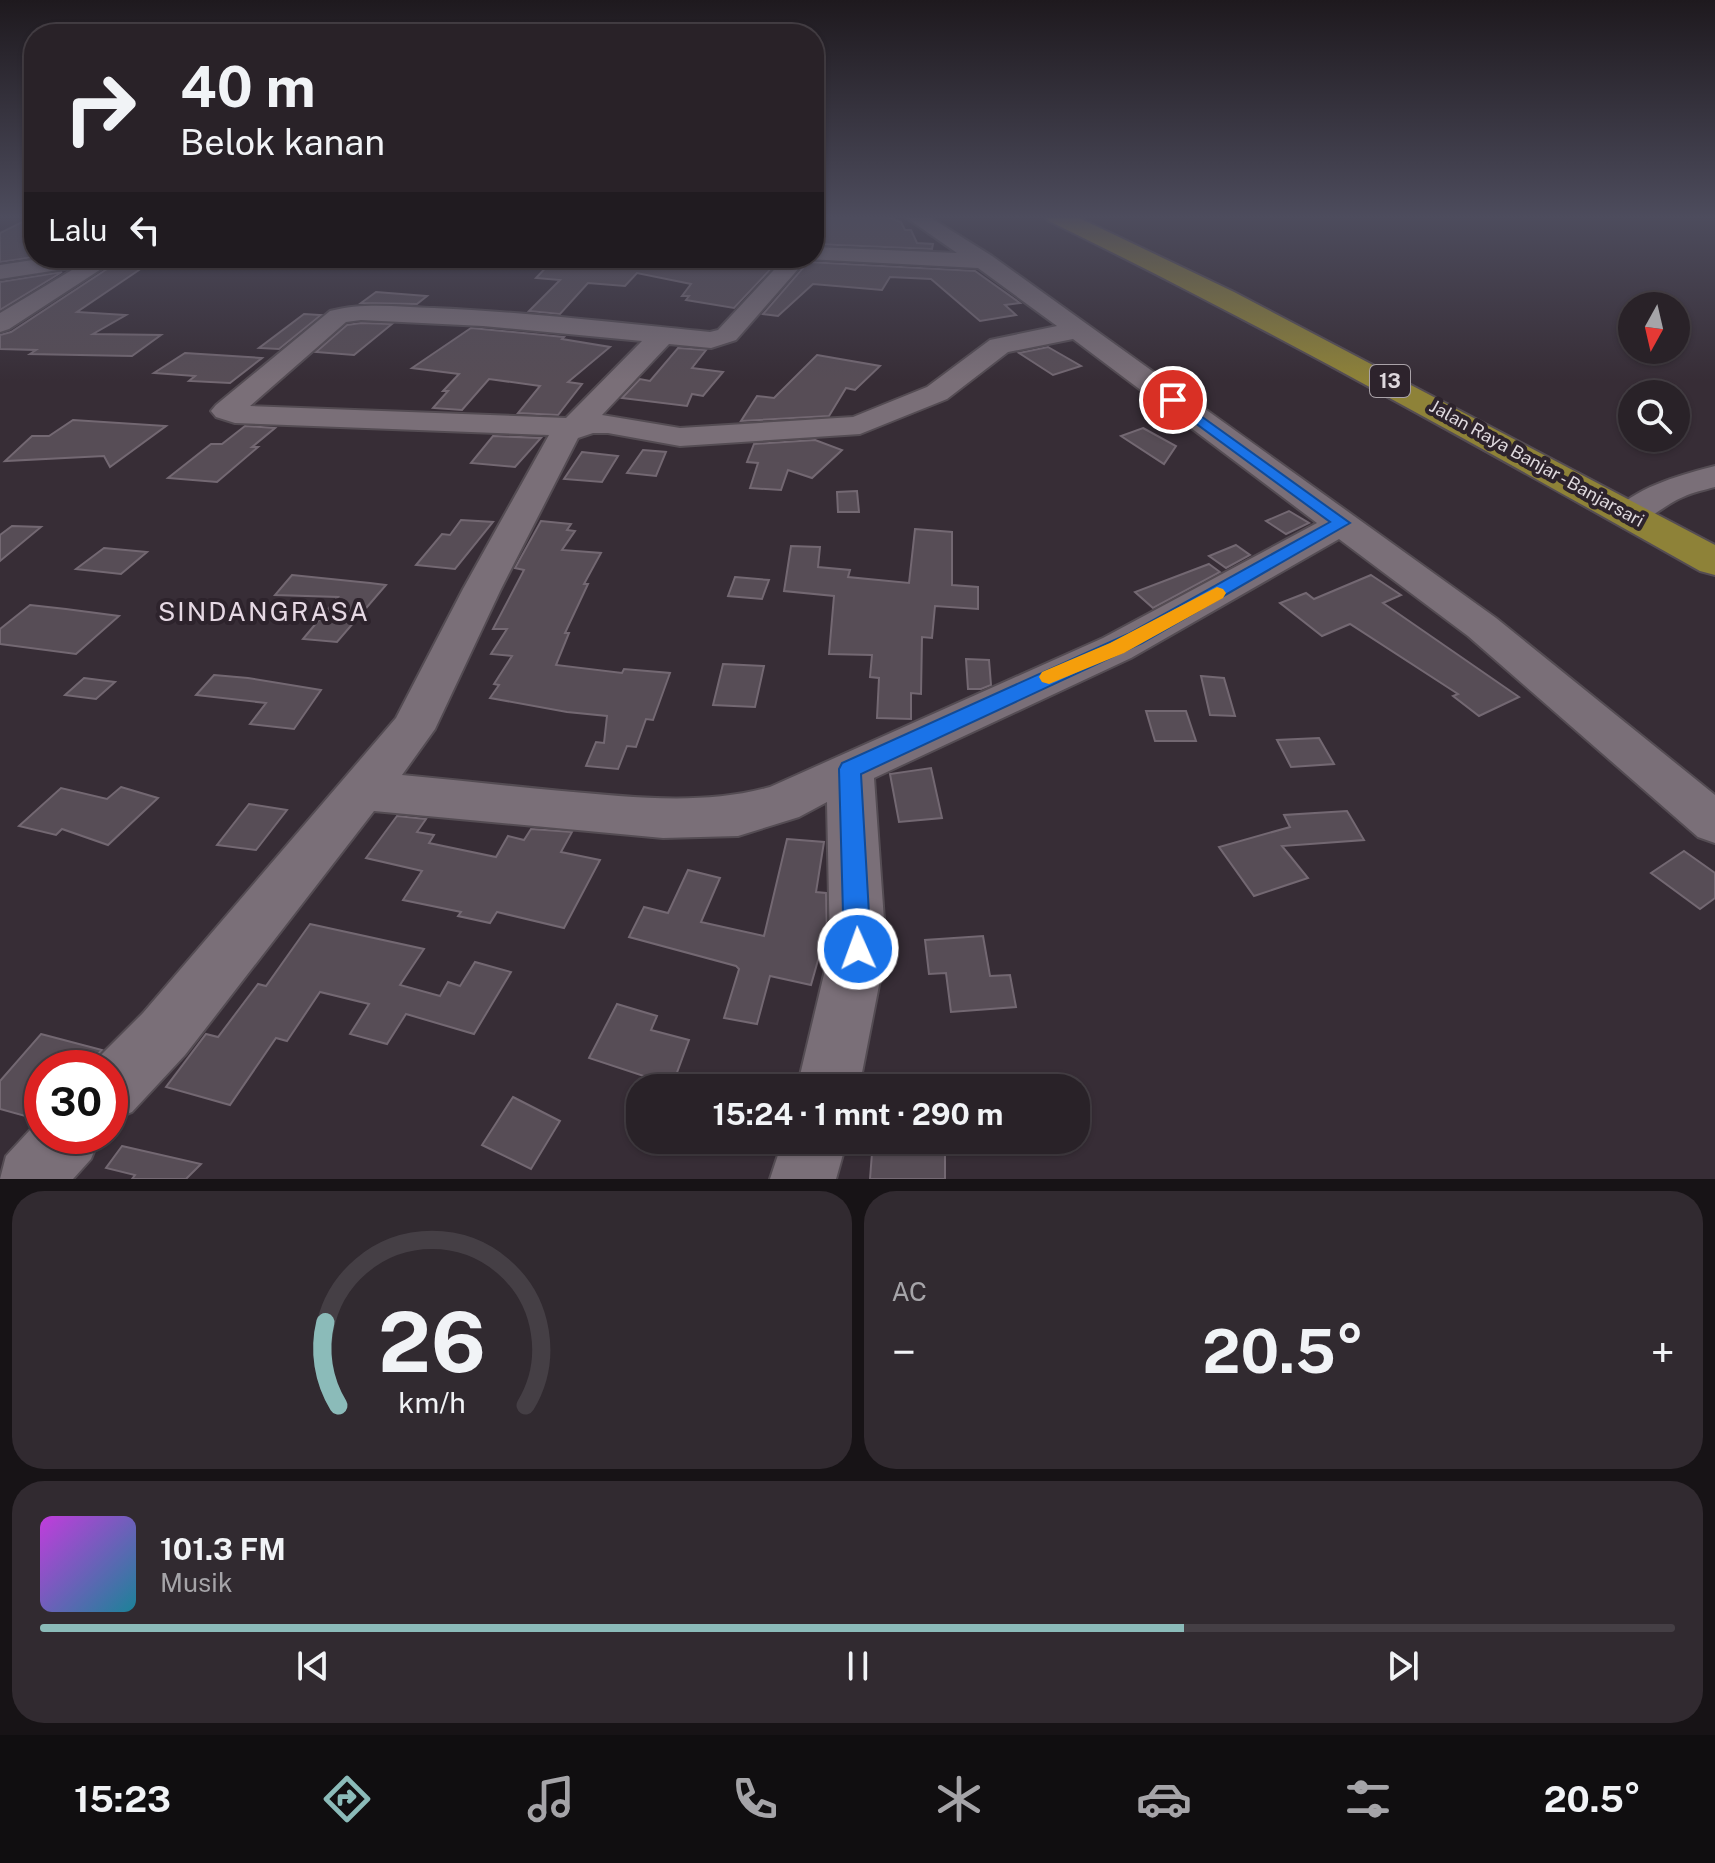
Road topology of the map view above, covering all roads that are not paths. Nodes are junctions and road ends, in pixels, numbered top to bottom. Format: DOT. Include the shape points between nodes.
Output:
graph roads {
  1 [pos="86,271"];
  2 [pos="785,271"];
  3 [pos="998,271"];
  4 [pos="1176,271"];
  5 [pos="0,324"];
  6 [pos="1077,330"];
  7 [pos="661,337"];
  8 [pos="574,427"];
  9 [pos="1715,476"];
  10 [pos="1629,515"];
  11 [pos="1342,523"];
  12 [pos="1715,562"];
  13 [pos="850,769"];
  14 [pos="365,791"];
  15 [pos="1715,823"];
  16 [pos="128,1071"];
  17 [pos="831,1074"];
  18 [pos="52,1154"];
  19 [pos="69,1154"];
  20 [pos="811,1154"];
  21 [pos="29,1179"];
  22 [pos="56,1179"];
  23 [pos="803,1179"];
  1 -- 5 [label="street"];
  2 -- 7 [label="street" via="724,337"];
  3 -- 6 [label="street"];
  4 -- 10 [label="highway, Jalan Raya Banjar - Banjarsari / 13"];
  6 -- 8 [label="street" via="999,346 937,393 847,428 680,437 599,424"];
  6 -- 11 [label="street"];
  7 -- 8 [label="street"];
  7 -- 8 [label="street" via="483,318 345,315 226,409 235,414"];
  8 -- 14 [label="street" via="561,440 413,729"];
  9 -- 10 [label="street" via="1670,490"];
  10 -- 12 [label="highway, Jalan Raya Banjar - Banjarsari / 13"];
  11 -- 13 [label="street" via="1141,636"];
  11 -- 15 [label="street" via="1482,627"];
  13 -- 14 [label="street" via="782,803 738,816 596,814"];
  13 -- 17 [label="street" via="858,949"];
  14 -- 16 [label="street"];
  18 -- 21 [label="street"];
  19 -- 22 [label="street"];
  20 -- 23 [label="street"];
}
